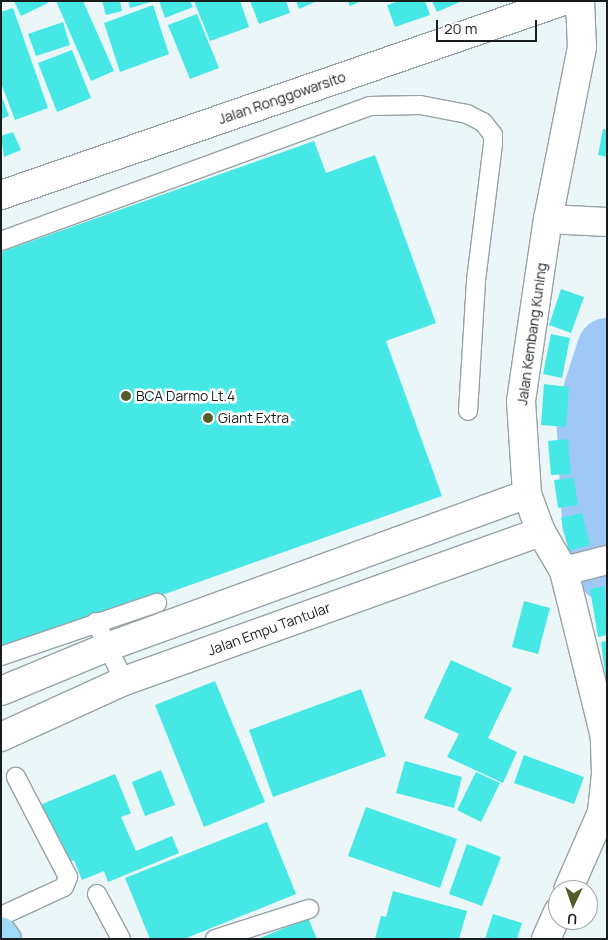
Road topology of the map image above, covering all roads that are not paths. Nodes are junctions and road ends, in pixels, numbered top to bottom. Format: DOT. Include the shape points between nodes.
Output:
graph roads {
  1 [pos="563,1"];
  2 [pos="580,1"];
  3 [pos="1,195"];
  4 [pos="548,219"];
  5 [pos="607,222"];
  6 [pos="1,242"];
  7 [pos="468,411"];
  8 [pos="528,494"];
  9 [pos="540,532"];
  10 [pos="602,561"];
  11 [pos="564,572"];
  12 [pos="157,603"];
  13 [pos="96,622"];
  14 [pos="107,648"];
  15 [pos="1,656"];
  16 [pos="124,681"];
  17 [pos="1,691"];
  18 [pos="1,737"];
  19 [pos="606,737"];
  20 [pos="16,777"];
  21 [pos="572,880"];
  22 [pos="97,894"];
  23 [pos="310,909"];
  24 [pos="1,916"];
  25 [pos="1,931"];
  26 [pos="7,939"];
  27 [pos="121,939"];
  28 [pos="214,939"];
  1 -- 3 [label="street, Jalan Ronggowarsito"];
  2 -- 4 [label="street, Jalan Kembang Kuning" via="582,47"];
  4 -- 5 [label="street"];
  4 -- 8 [label="street, Jalan Kembang Kuning" via="521,400"];
  6 -- 7 [label="lane" via="370,106 420,105 467,114 483,122 493,136 476,281"];
  8 -- 9 [label="street, Jalan Kembang Kuning"];
  8 -- 14 [label="street"];
  9 -- 11 [label="street, Jalan Kembang Kuning"];
  9 -- 16 [label="street, Jalan Empu Tantular"];
  10 -- 11 [label="street"];
  11 -- 19 [label="street, Jalan Kembang Kuning"];
  12 -- 13 [label="lane"];
  13 -- 14 [label="lane"];
  13 -- 15 [label="lane"];
  14 -- 16 [label="lane"];
  14 -- 17 [label="street"];
  16 -- 18 [label="street, Jalan Empu Tantular"];
  19 -- 21 [label="street, Jalan Kembang Kuning" via="602,812"];
  20 -- 24 [label="lane" via="68,877 64,887"];
  22 -- 27 [label="lane"];
  23 -- 28 [label="lane"];
  25 -- 26 [label="highway"];
}
